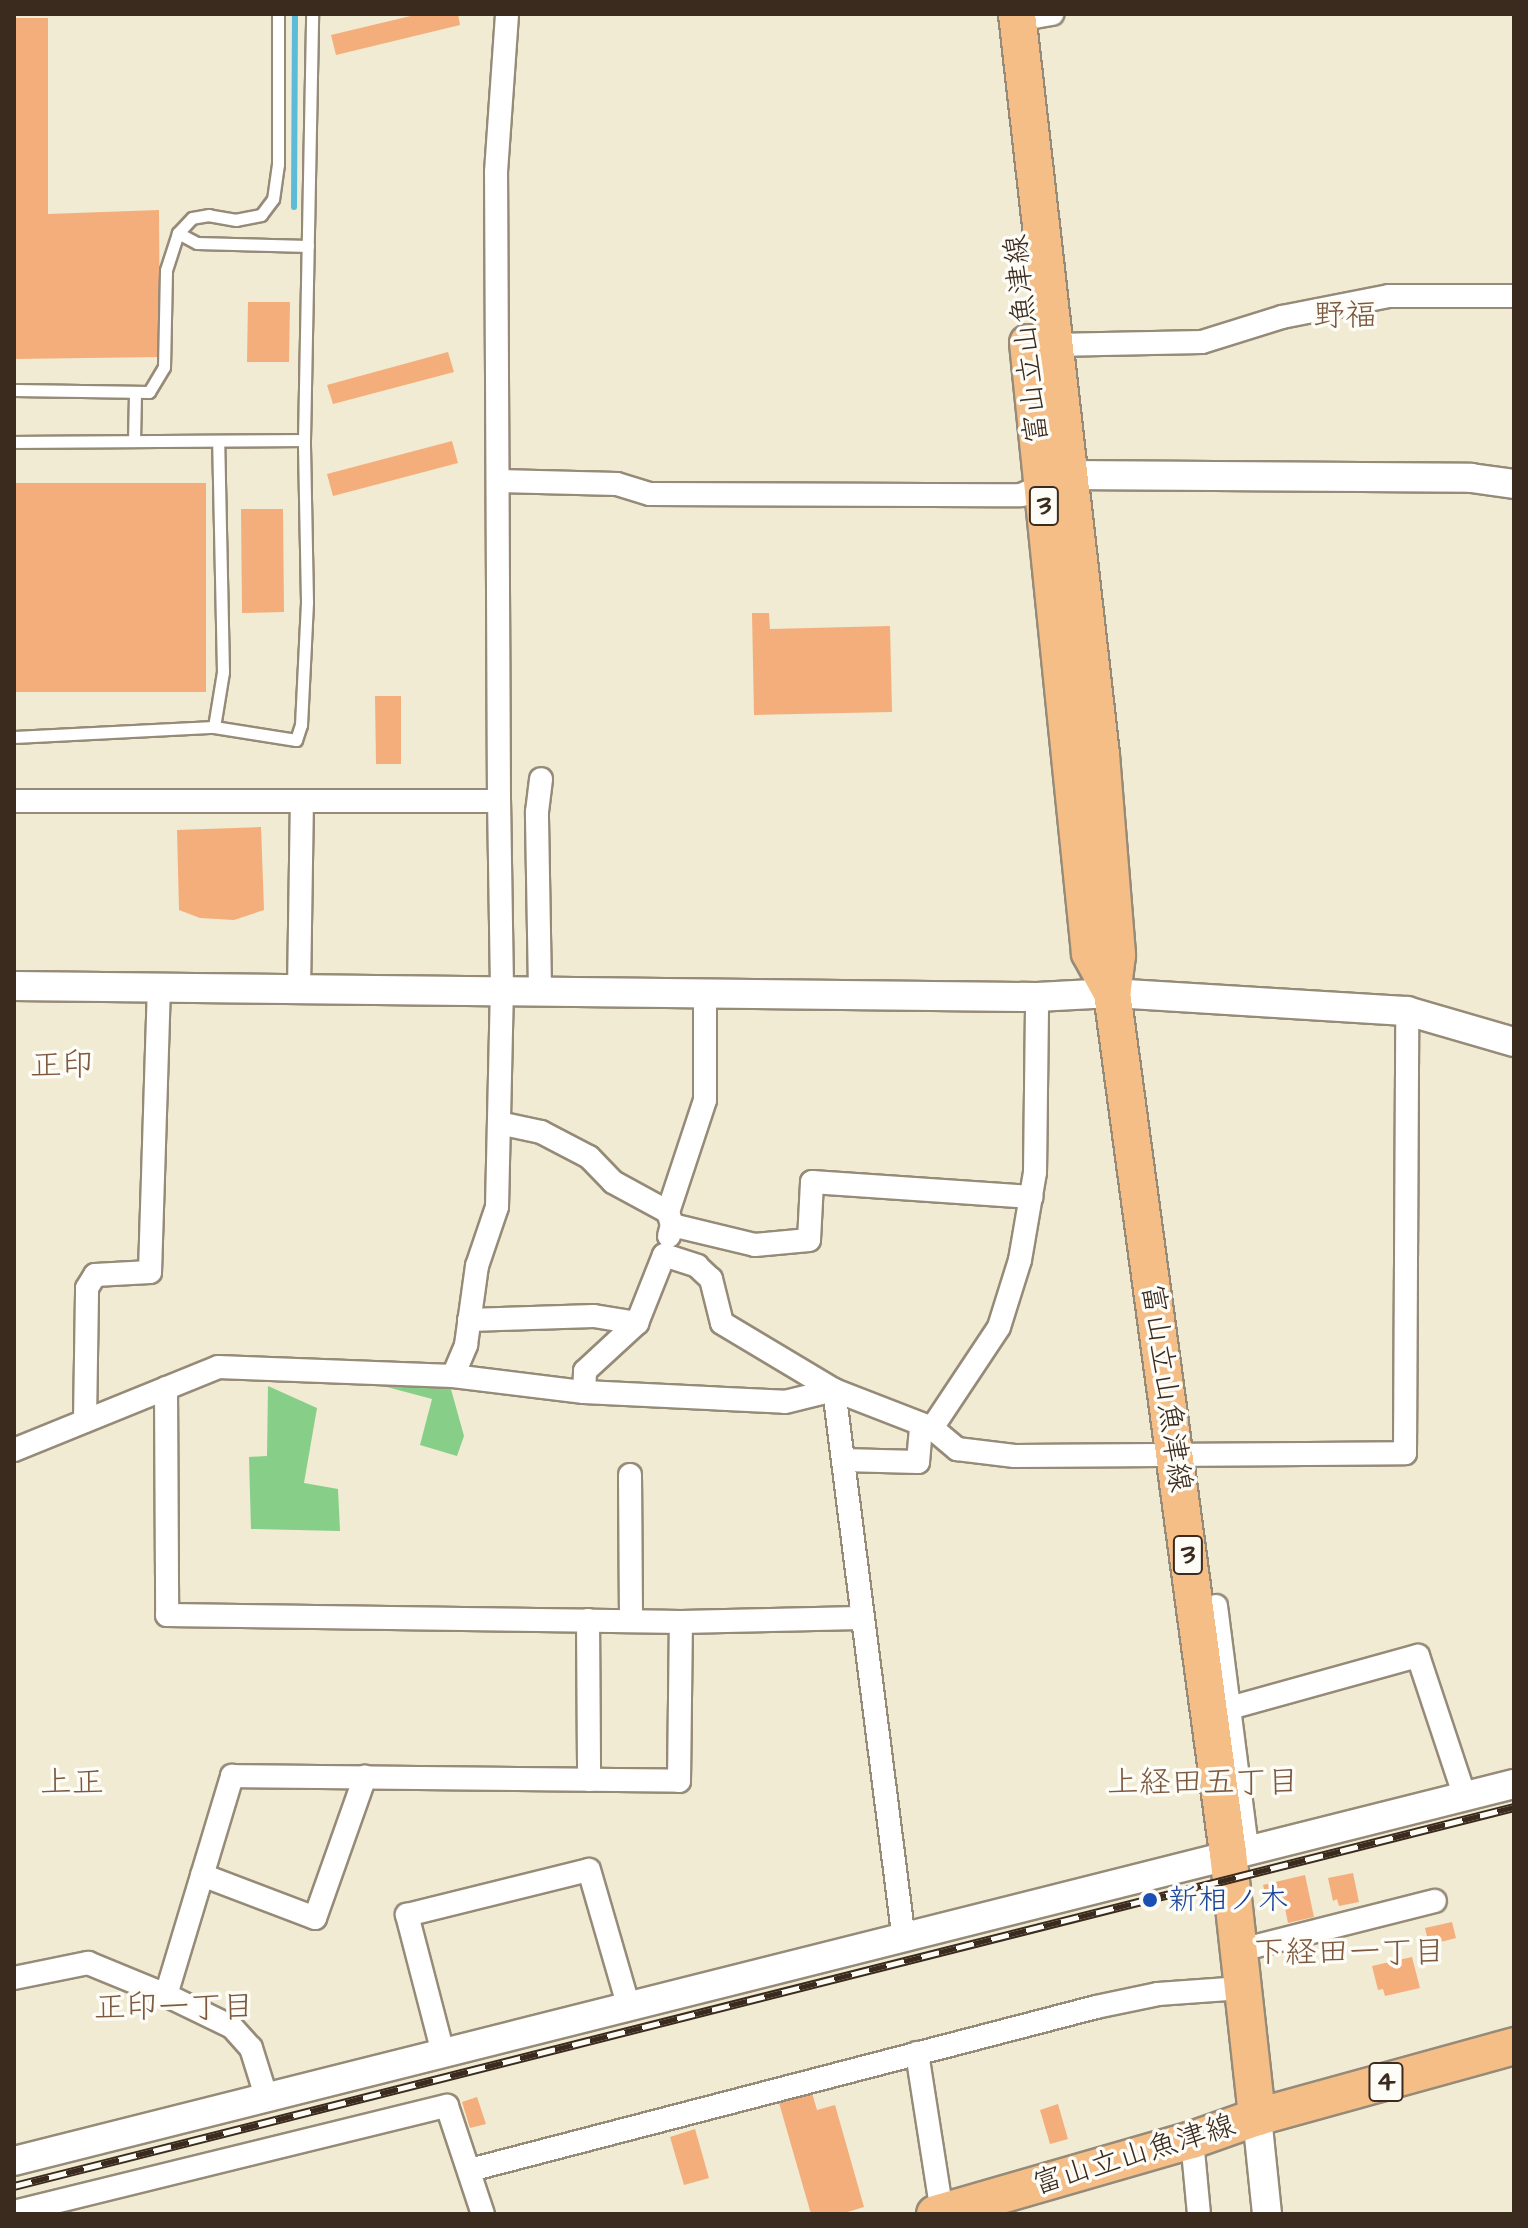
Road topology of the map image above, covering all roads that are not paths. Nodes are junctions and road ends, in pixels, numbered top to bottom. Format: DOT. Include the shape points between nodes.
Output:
graph roads {
  1 [pos="278,14"];
  2 [pos="312,14"];
  3 [pos="507,14"];
  4 [pos="1020,15"];
  5 [pos="178,233"];
  6 [pos="308,246"];
  7 [pos="1514,296"];
  8 [pos="1053,345"];
  9 [pos="14,390"];
  10 [pos="135,392"];
  11 [pos="304,440"];
  12 [pos="134,441"];
  13 [pos="218,441"];
  14 [pos="14,442"];
  15 [pos="499,481"];
  16 [pos="1055,481"];
  17 [pos="1514,484"];
  18 [pos="214,727"];
  19 [pos="14,737"];
  20 [pos="541,779"];
  21 [pos="14,801"];
  22 [pos="499,801"];
  23 [pos="302,803"];
  24 [pos="14,986"];
  25 [pos="159,988"];
  26 [pos="299,989"];
  27 [pos="502,989"];
  28 [pos="540,990"];
  29 [pos="705,992"];
  30 [pos="1112,993"];
  31 [pos="1037,997"];
  32 [pos="1407,1011"];
  33 [pos="1514,1042"];
  34 [pos="499,1123"];
  35 [pos="1031,1197"];
  36 [pos="670,1219"];
  37 [pos="664,1255"];
  38 [pos="469,1320"];
  39 [pos="637,1323"];
  40 [pos="453,1376"];
  41 [pos="166,1388"];
  42 [pos="834,1390"];
  43 [pos="584,1392"];
  44 [pos="85,1421"];
  45 [pos="926,1426"];
  46 [pos="14,1450"];
  47 [pos="1175,1455"];
  48 [pos="843,1460"];
  49 [pos="630,1475"];
  50 [pos="1216,1606"];
  51 [pos="860,1618"];
  52 [pos="588,1620"];
  53 [pos="631,1621"];
  54 [pos="681,1622"];
  55 [pos="1230,1708"];
  56 [pos="365,1777"];
  57 [pos="589,1780"];
  58 [pos="1514,1784"];
  59 [pos="1465,1797"];
  60 [pos="1238,1851"];
  61 [pos="202,1875"];
  62 [pos="1435,1901"];
  63 [pos="904,1940"];
  64 [pos="1237,1951"];
  65 [pos="14,1978"];
  66 [pos="1242,1988"];
  67 [pos="166,1995"];
  68 [pos="629,2008"];
  69 [pos="1514,2046"];
  70 [pos="443,2053"];
  71 [pos="917,2053"];
  72 [pos="266,2096"];
  73 [pos="1257,2117"];
  74 [pos="1192,2140"];
  75 [pos="14,2161"];
  76 [pos="470,2170"];
  77 [pos="14,2212"];
  78 [pos="939,2213"];
  79 [pos="483,2214"];
  80 [pos="1199,2214"];
  81 [pos="1267,2214"];
  1 -- 5 [label="lane" via="278,164 273,199 261,215 236,220 200,216"];
  2 -- 6 [label="lane"];
  3 -- 15 [label="street" via="496,172"];
  4 -- 8 [label="main road, 富山立山魚津線 / 3"];
  4 -- 16 [label="main road, 富山立山魚津線 / 3"];
  5 -- 6 [label="lane" via="197,243"];
  5 -- 10 [label="lane" via="166,270 164,367 149,392"];
  6 -- 11 [label="lane"];
  7 -- 8 [label="street" via="1389,296 1282,317 1202,342"];
  8 -- 16 [label="main road, 富山立山魚津線 / 3"];
  9 -- 10 [label="lane"];
  10 -- 12 [label="lane"];
  11 -- 13 [label="lane"];
  11 -- 18 [label="lane" via="307,602 301,725 296,740"];
  12 -- 13 [label="lane"];
  12 -- 14 [label="lane"];
  13 -- 18 [label="lane" via="223,672"];
  15 -- 16 [label="street" via="617,484 650,494 1021,495"];
  15 -- 22 [label="street"];
  16 -- 17 [label="street" via="1471,478"];
  16 -- 30 [label="main road, 富山立山魚津線 / 3" via="1102,770 1117,955"];
  18 -- 19 [label="lane"];
  20 -- 28 [label="street"];
  21 -- 23 [label="street"];
  22 -- 23 [label="street"];
  22 -- 27 [label="street"];
  23 -- 26 [label="street"];
  24 -- 25 [label="street"];
  25 -- 26 [label="street"];
  25 -- 44 [label="street" via="150,1272 95,1275 87,1288"];
  26 -- 27 [label="street"];
  27 -- 28 [label="street"];
  27 -- 34 [label="street"];
  28 -- 29 [label="street"];
  29 -- 31 [label="street"];
  29 -- 36 [label="street" via="705,1100"];
  30 -- 31 [label="street"];
  30 -- 32 [label="street"];
  30 -- 47 [label="main road, 富山立山魚津線 / 3"];
  31 -- 35 [label="street"];
  32 -- 33 [label="street"];
  32 -- 47 [label="street" via="1405,1453"];
  34 -- 36 [label="street" via="541,1132 589,1157 613,1182"];
  34 -- 38 [label="street" via="497,1207 477,1266"];
  35 -- 36 [label="street" via="812,1182 809,1240 755,1245"];
  35 -- 45 [label="street" via="1020,1260 999,1327"];
  36 -- 37 [label="street"];
  37 -- 39 [label="street"];
  37 -- 42 [label="street" via="697,1266 711,1279 722,1323"];
  38 -- 39 [label="street" via="594,1316"];
  38 -- 40 [label="street"];
  39 -- 43 [label="street" via="585,1371"];
  40 -- 41 [label="street" via="218,1367"];
  40 -- 43 [label="street"];
  41 -- 44 [label="street"];
  41 -- 52 [label="street" via="167,1615"];
  42 -- 43 [label="street" via="785,1402"];
  42 -- 45 [label="street"];
  42 -- 48 [label="street"];
  44 -- 46 [label="street"];
  45 -- 47 [label="street" via="957,1449 1015,1456"];
  45 -- 48 [label="street" via="918,1462"];
  47 -- 60 [label="main road, 富山立山魚津線 / 3"];
  48 -- 51 [label="street"];
  49 -- 53 [label="street"];
  50 -- 55 [label="street"];
  51 -- 54 [label="street"];
  51 -- 63 [label="street"];
  52 -- 53 [label="street"];
  52 -- 57 [label="street"];
  53 -- 54 [label="street"];
  54 -- 57 [label="street" via="679,1781"];
  55 -- 59 [label="street" via="1418,1656"];
  55 -- 60 [label="street"];
  56 -- 57 [label="street"];
  56 -- 61 [label="street" via="232,1776"];
  56 -- 61 [label="street" via="315,1918"];
  58 -- 59 [label="street"];
  59 -- 60 [label="street"];
  60 -- 63 [label="street"];
  60 -- 64 [label="main road, 富山立山魚津線 / 3"];
  61 -- 67 [label="street"];
  62 -- 64 [label="street"];
  63 -- 68 [label="street"];
  64 -- 66 [label="main road, 富山立山魚津線 / 3"];
  65 -- 67 [label="street" via="88,1963"];
  66 -- 71 [label="street" via="1127,2000"];
  66 -- 73 [label="main road, 富山立山魚津線 / 3"];
  67 -- 72 [label="street" via="232,2027 251,2048"];
  68 -- 70 [label="street"];
  68 -- 70 [label="street" via="589,1870 407,1915"];
  69 -- 73 [label="main road, 4"];
  70 -- 72 [label="street"];
  71 -- 76 [label="street"];
  71 -- 78 [label="street"];
  72 -- 75 [label="street"];
  73 -- 74 [label="main road, 富山立山魚津線"];
  73 -- 81 [label="street"];
  74 -- 78 [label="main road, 富山立山魚津線"];
  74 -- 80 [label="street"];
  76 -- 77 [label="street" via="447,2106"];
  76 -- 79 [label="street"];
}
